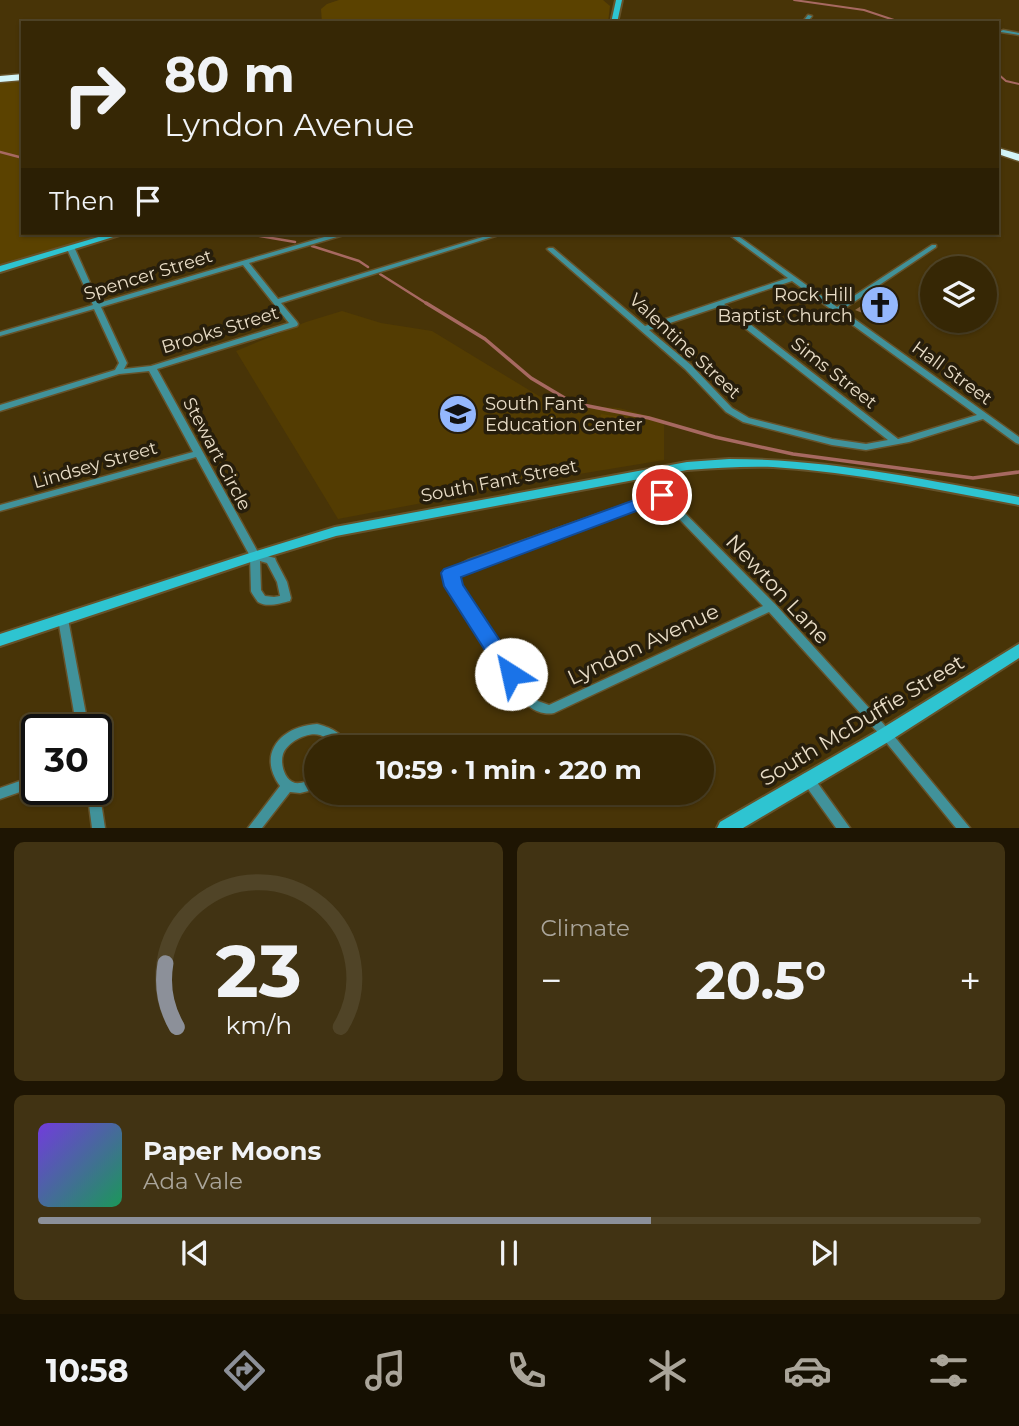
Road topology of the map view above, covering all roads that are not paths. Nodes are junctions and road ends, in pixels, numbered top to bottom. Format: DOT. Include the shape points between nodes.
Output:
graph roads {
  1 [pos="620,0"];
  2 [pos="810,16"];
  3 [pos="615,21"];
  4 [pos="806,21"];
  5 [pos="1003,31"];
  6 [pos="1019,34"];
  7 [pos="21,78"];
  8 [pos="0,79"];
  9 [pos="999,151"];
  10 [pos="1019,158"];
  11 [pos="114,235"];
  12 [pos="338,235"];
  13 [pos="495,235"];
  14 [pos="733,235"];
  15 [pos="934,246"];
  16 [pos="71,248"];
  17 [pos="551,248"];
  18 [pos="244,263"];
  19 [pos="0,269"];
  20 [pos="792,279"];
  21 [pos="276,302"];
  22 [pos="719,304"];
  23 [pos="99,307"];
  24 [pos="837,310"];
  25 [pos="644,329"];
  26 [pos="0,334"];
  27 [pos="152,368"];
  28 [pos="118,372"];
  29 [pos="0,408"];
  30 [pos="984,416"];
  31 [pos="1019,441"];
  32 [pos="896,442"];
  33 [pos="199,453"];
  34 [pos="641,474"];
  35 [pos="662,495"];
  36 [pos="1019,501"];
  37 [pos="0,508"];
  38 [pos="255,556"];
  39 [pos="771,607"];
  40 [pos="63,619"];
  41 [pos="0,640"];
  42 [pos="1019,650"];
  43 [pos="80,714"];
  44 [pos="885,733"];
  45 [pos="332,735"];
  46 [pos="807,779"];
  47 [pos="21,786"];
  48 [pos="287,786"];
  49 [pos="304,787"];
  50 [pos="0,794"];
  51 [pos="95,805"];
  52 [pos="99,828"];
  53 [pos="254,828"];
  54 [pos="726,828"];
  55 [pos="844,828"];
  56 [pos="964,828"];
  1 -- 3 [label="street"];
  2 -- 4 [label="street"];
  5 -- 6 [label="street"];
  7 -- 8 [label="highway"];
  9 -- 10 [label="highway"];
  11 -- 16 [label="street"];
  12 -- 18 [label="street, Spencer Street"];
  13 -- 21 [label="street"];
  14 -- 20 [label="street, Hall Street"];
  15 -- 24 [label="street"];
  16 -- 19 [label="street"];
  16 -- 23 [label="street"];
  17 -- 25 [label="street, Valentine Street"];
  18 -- 21 [label="street, Brooks Street"];
  18 -- 23 [label="street, Spencer Street"];
  20 -- 22 [label="street"];
  20 -- 24 [label="street, Hall Street"];
  21 -- 27 [label="street, Brooks Street" via="294,324"];
  22 -- 25 [label="street"];
  22 -- 32 [label="street, Sims Street"];
  23 -- 26 [label="street, Spencer Street"];
  23 -- 28 [label="street" via="123,363"];
  24 -- 30 [label="street, Hall Street"];
  25 -- 32 [label="street, Valentine Street" via="741,418 854,446"];
  27 -- 28 [label="street, Brooks Street"];
  27 -- 33 [label="street, Stewart Circle"];
  28 -- 29 [label="street, Brooks Street"];
  30 -- 31 [label="street, Hall Street"];
  30 -- 32 [label="street, Valentine Street"];
  33 -- 37 [label="street, Lindsey Street"];
  33 -- 38 [label="street, Stewart Circle"];
  34 -- 35 [label="street, Newton Lane"];
  34 -- 36 [label="street, South Fant Street" via="715,462 788,463"];
  34 -- 38 [label="street, South Fant Street" via="335,532"];
  35 -- 39 [label="street, Newton Lane"];
  35 -- 39 [label="street, Lyndon Avenue" via="451,573 454,586 489,642 536,706 550,710"];
  38 -- 38 [label="street, Stewart Circle" via="256,591 262,599 286,598 271,561"];
  38 -- 40 [label="street, South Fant Street"];
  39 -- 44 [label="street, Newton Lane"];
  40 -- 41 [label="street, South Fant Street"];
  40 -- 43 [label="street"];
  42 -- 44 [label="street, South McDuffie Street"];
  44 -- 46 [label="street, South McDuffie Street"];
  44 -- 56 [label="street, Newton Lane"];
  45 -- 48 [label="street" via="317,729 295,734 279,748 276,761"];
  46 -- 54 [label="street, South McDuffie Street"];
  46 -- 55 [label="street"];
  47 -- 50 [label="street"];
  48 -- 49 [label="street"];
  48 -- 53 [label="street"];
  51 -- 52 [label="street"];
}
